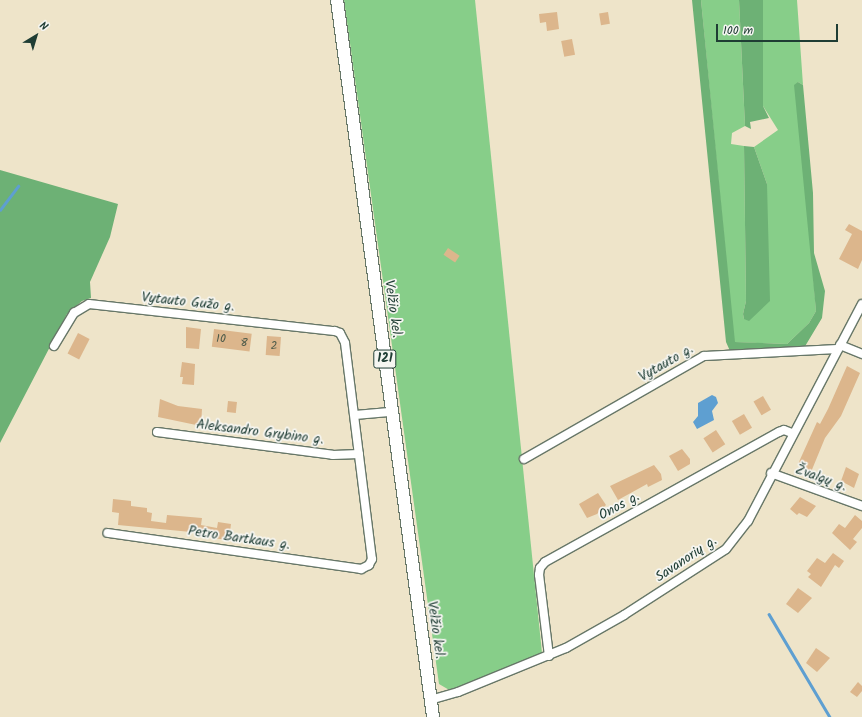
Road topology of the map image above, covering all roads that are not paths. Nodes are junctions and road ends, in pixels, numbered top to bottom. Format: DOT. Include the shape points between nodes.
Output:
graph roads {
  1 [pos="337,0"];
  2 [pos="862,304"];
  3 [pos="54,346"];
  4 [pos="839,347"];
  5 [pos="862,354"];
  6 [pos="392,412"];
  7 [pos="355,415"];
  8 [pos="157,432"];
  9 [pos="792,433"];
  10 [pos="359,454"];
  11 [pos="524,459"];
  12 [pos="771,473"];
  13 [pos="862,506"];
  14 [pos="108,533"];
  15 [pos="549,656"];
  16 [pos="430,700"];
  17 [pos="433,717"];
  1 -- 6 [label="main road, Velžio kel. / 121"];
  2 -- 4 [label="street, Savanorių g."];
  3 -- 7 [label="street, Vytauto Gužo g." via="74,313 89,304 340,333 345,343"];
  4 -- 5 [label="street"];
  4 -- 9 [label="street, Savanorių g."];
  4 -- 11 [label="street, Vytauto g." via="704,356"];
  6 -- 7 [label="street"];
  6 -- 16 [label="main road, Velžio kel. / 121"];
  7 -- 10 [label="street"];
  8 -- 10 [label="street, Aleksandro Grybino g." via="333,455"];
  9 -- 12 [label="street, Savanorių g."];
  9 -- 15 [label="street, Onos g." via="784,430 779,432 544,562 539,575"];
  10 -- 14 [label="street, Petro Bartkaus g." via="372,558 365,568"];
  12 -- 13 [label="street, Žvalgų g."];
  12 -- 15 [label="street, Savanorių g." via="742,532 726,549 589,636"];
  15 -- 16 [label="street, Savanorių g." via="458,692"];
  16 -- 17 [label="main road, Velžio kel. / 121"];
}
